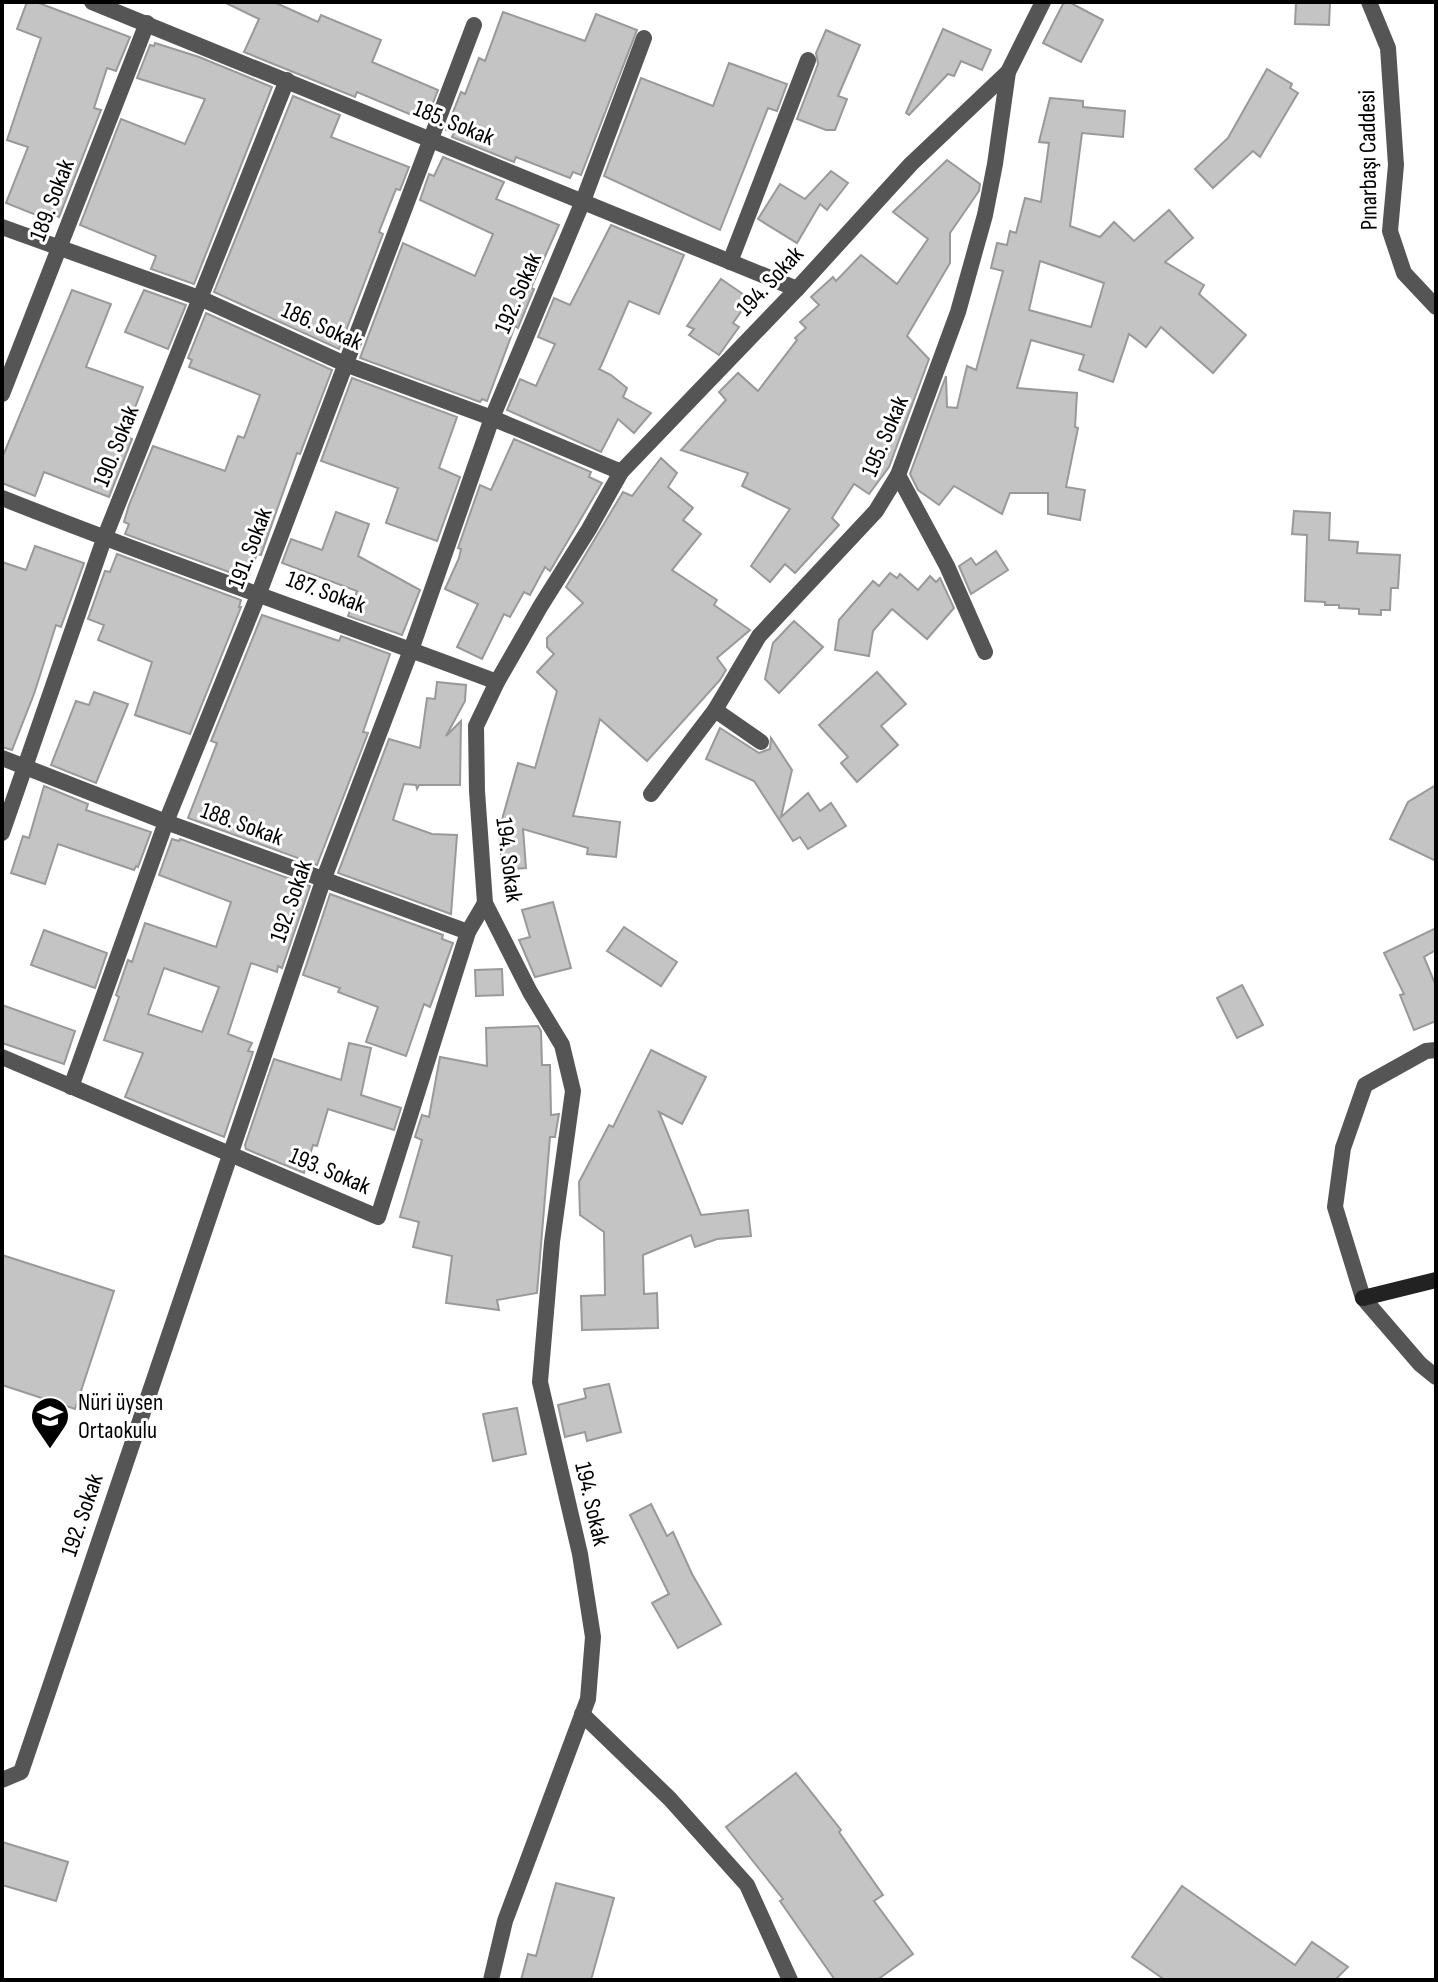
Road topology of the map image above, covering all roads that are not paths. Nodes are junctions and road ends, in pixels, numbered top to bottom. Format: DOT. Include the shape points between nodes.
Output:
graph roads {
  1 [pos="92,2"];
  2 [pos="1043,2"];
  3 [pos="1369,2"];
  4 [pos="147,23"];
  5 [pos="474,25"];
  6 [pos="644,38"];
  7 [pos="808,60"];
  8 [pos="1008,72"];
  9 [pos="287,80"];
  10 [pos="429,139"];
  11 [pos="583,201"];
  12 [pos="2,227"];
  13 [pos="60,247"];
  14 [pos="730,262"];
  15 [pos="797,289"];
  16 [pos="202,299"];
  17 [pos="1436,307"];
  18 [pos="345,364"];
  19 [pos="2,394"];
  20 [pos="492,418"];
  21 [pos="621,472"];
  22 [pos="898,475"];
  23 [pos="2,498"];
  24 [pos="104,539"];
  25 [pos="259,593"];
  26 [pos="411,650"];
  27 [pos="985,652"];
  28 [pos="497,682"];
  29 [pos="715,710"];
  30 [pos="761,742"];
  31 [pos="2,758"];
  32 [pos="27,768"];
  33 [pos="651,794"];
  34 [pos="166,822"];
  35 [pos="2,833"];
  36 [pos="324,878"];
  37 [pos="485,903"];
  38 [pos="468,932"];
  39 [pos="1436,1050"];
  40 [pos="2,1057"];
  41 [pos="71,1087"];
  42 [pos="228,1154"];
  43 [pos="1436,1280"];
  44 [pos="1363,1298"];
  45 [pos="1436,1377"];
  46 [pos="582,1714"];
  47 [pos="2,1780"];
  48 [pos="491,1980"];
  49 [pos="790,1980"];
  1 -- 4 [label="street, 185. Sokak"];
  2 -- 8 [label="street, 194. Sokak"];
  3 -- 17 [label="street, Pınarbaşı Caddesi" via="1388,48 1396,165 1390,231 1404,273"];
  4 -- 9 [label="street, 185. Sokak"];
  4 -- 13 [label="street, 189. Sokak"];
  5 -- 10 [label="street, 191. Sokak"];
  6 -- 11 [label="street, 192. Sokak"];
  7 -- 14 [label="street"];
  8 -- 15 [label="street, 194. Sokak" via="911,164"];
  8 -- 22 [label="street, 195. Sokak" via="993,177 958,312"];
  9 -- 10 [label="street, 185. Sokak"];
  9 -- 16 [label="street, 190. Sokak"];
  10 -- 11 [label="street, 185. Sokak"];
  10 -- 18 [label="street, 191. Sokak"];
  11 -- 14 [label="street, 185. Sokak"];
  11 -- 20 [label="street, 192. Sokak"];
  12 -- 13 [label="street, 186. Sokak"];
  13 -- 16 [label="street, 186. Sokak"];
  13 -- 19 [label="street, 189. Sokak"];
  14 -- 15 [label="street, 185. Sokak"];
  15 -- 21 [label="street, 194. Sokak"];
  16 -- 18 [label="street, 186. Sokak"];
  16 -- 24 [label="street, 190. Sokak"];
  18 -- 20 [label="street, 186. Sokak"];
  18 -- 25 [label="street, 191. Sokak"];
  20 -- 21 [label="street, 186. Sokak"];
  20 -- 26 [label="street, 192. Sokak"];
  21 -- 28 [label="street, 194. Sokak"];
  22 -- 27 [label="street"];
  22 -- 29 [label="street, 195. Sokak" via="876,511 759,636"];
  23 -- 24 [label="street, 187. Sokak"];
  24 -- 25 [label="street, 187. Sokak"];
  24 -- 32 [label="street, 190. Sokak"];
  25 -- 26 [label="street, 187. Sokak"];
  25 -- 34 [label="street, 191. Sokak"];
  26 -- 28 [label="street, 187. Sokak"];
  26 -- 36 [label="street, 192. Sokak"];
  28 -- 37 [label="street, 194. Sokak" via="476,726"];
  29 -- 30 [label="street"];
  29 -- 33 [label="street, 195. Sokak"];
  31 -- 32 [label="street, 188. Sokak"];
  32 -- 34 [label="street, 188. Sokak"];
  32 -- 35 [label="street, 190. Sokak"];
  34 -- 36 [label="street, 188. Sokak"];
  34 -- 41 [label="street, 191. Sokak"];
  36 -- 38 [label="street, 188. Sokak"];
  36 -- 42 [label="street, 192. Sokak"];
  37 -- 38 [label="street, 193. Sokak"];
  37 -- 46 [label="street, 194. Sokak" via="562,1045 573,1091 540,1382 580,1554 593,1637"];
  38 -- 42 [label="street, 193. Sokak" via="378,1217"];
  39 -- 44 [label="street" via="1365,1085 1343,1148 1335,1207"];
  40 -- 41 [label="street, 193. Sokak"];
  41 -- 42 [label="street, 193. Sokak"];
  42 -- 47 [label="street, 192. Sokak" via="21,1772"];
  43 -- 44 [label="street"];
  44 -- 45 [label="street"];
  46 -- 48 [label="street, 194. Sokak" via="505,1921"];
  46 -- 49 [label="street" via="670,1799 747,1885"];
}
